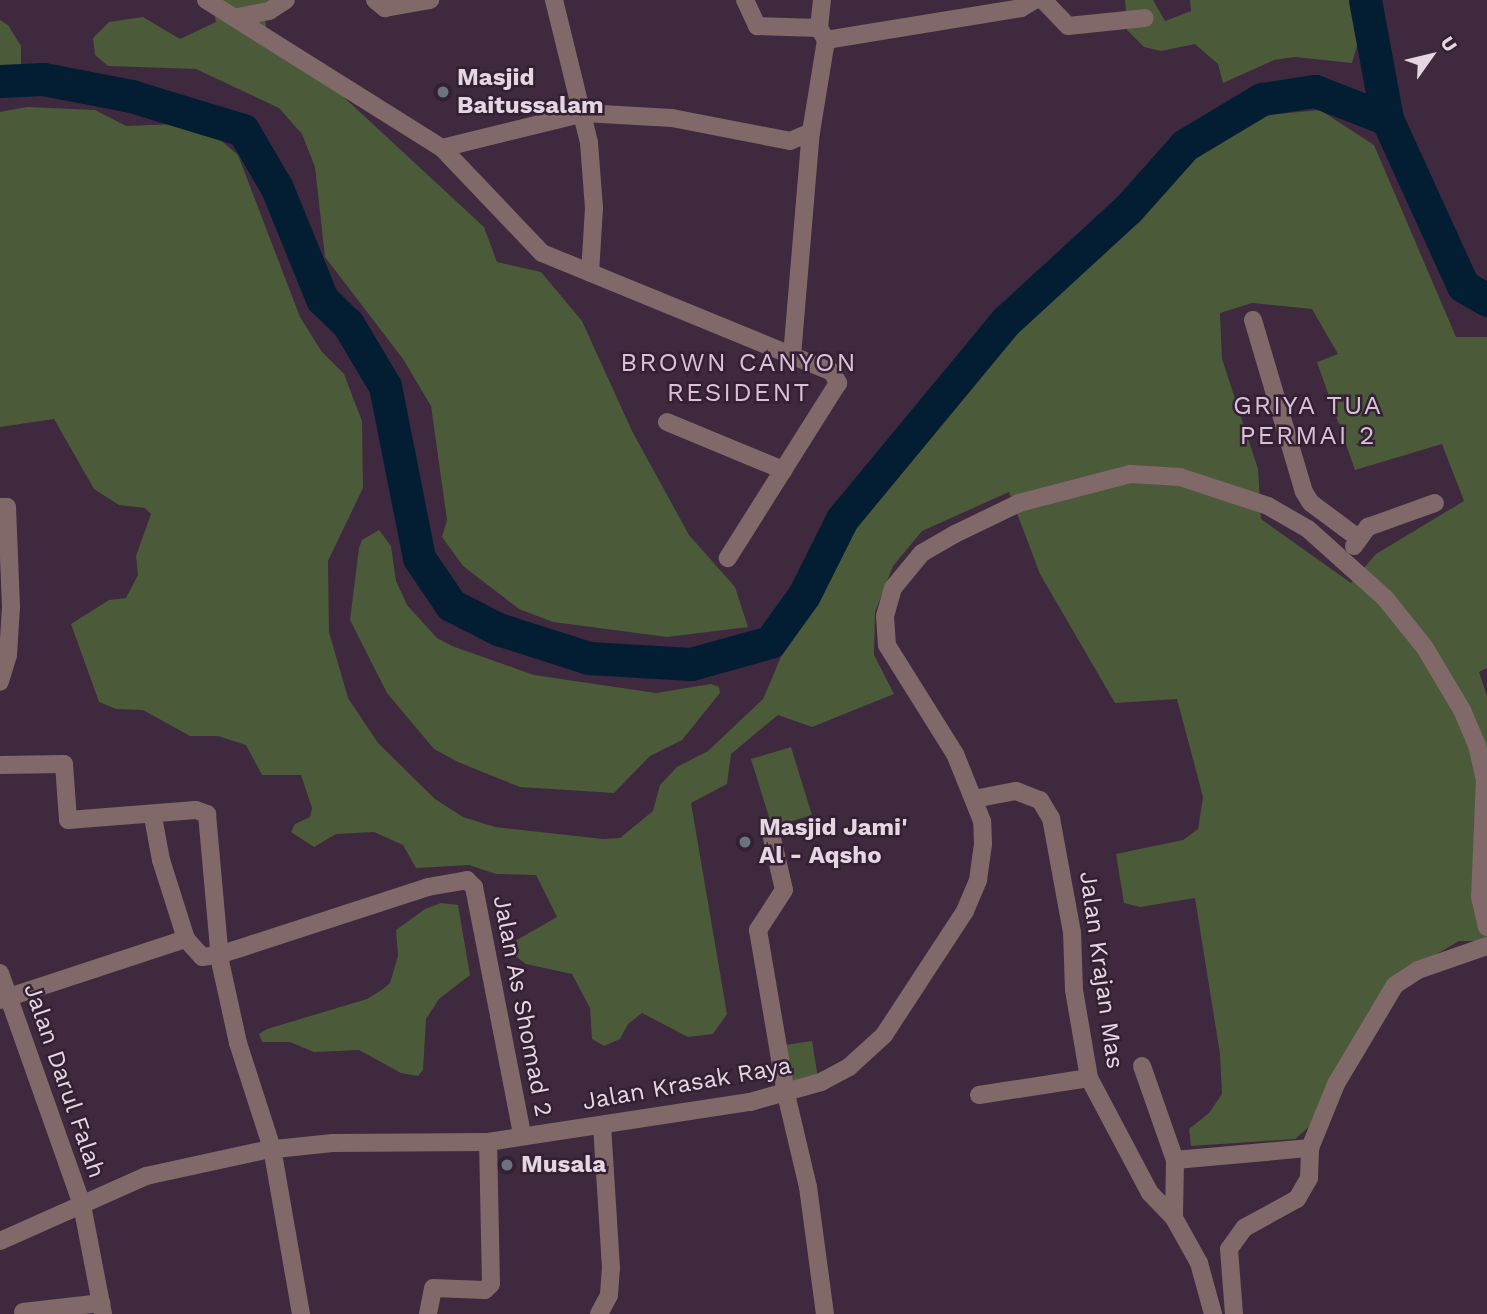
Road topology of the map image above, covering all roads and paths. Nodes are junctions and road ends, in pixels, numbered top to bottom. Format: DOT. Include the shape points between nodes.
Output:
graph roads {
  1 [pos="206,0"];
  2 [pos="286,0"];
  3 [pos="375,0"];
  4 [pos="430,0"];
  5 [pos="554,0"];
  6 [pos="745,0"];
  7 [pos="821,0"];
  8 [pos="1035,0"];
  9 [pos="1043,0"];
  10 [pos="239,17"];
  11 [pos="1144,18"];
  12 [pos="823,34"];
  13 [pos="584,113"];
  14 [pos="811,132"];
  15 [pos="442,148"];
  16 [pos="590,274"];
  17 [pos="1253,320"];
  18 [pos="792,356"];
  19 [pos="667,422"];
  20 [pos="783,470"];
  21 [pos="1435,503"];
  22 [pos="3,507"];
  23 [pos="1357,537"];
  24 [pos="728,558"];
  25 [pos="1351,563"];
  26 [pos="0,682"];
  27 [pos="0,765"];
  28 [pos="974,799"];
  29 [pos="153,817"];
  30 [pos="772,838"];
  31 [pos="1487,927"];
  32 [pos="186,939"];
  33 [pos="1487,946"];
  34 [pos="219,955"];
  35 [pos="0,973"];
  36 [pos="5,998"];
  37 [pos="1142,1066"];
  38 [pos="1089,1078"];
  39 [pos="786,1094"];
  40 [pos="979,1095"];
  41 [pos="603,1125"];
  42 [pos="522,1134"];
  43 [pos="488,1142"];
  44 [pos="1310,1147"];
  45 [pos="272,1149"];
  46 [pos="1175,1160"];
  47 [pos="82,1205"];
  48 [pos="1174,1218"];
  49 [pos="0,1241"];
  50 [pos="102,1308"];
  51 [pos="23,1312"];
  52 [pos="301,1314"];
  53 [pos="428,1314"];
  54 [pos="599,1314"];
  55 [pos="825,1314"];
  56 [pos="1213,1314"];
  57 [pos="1234,1314"];
  1 -- 10 [label="street"];
  2 -- 10 [label="street" via="269,11"];
  3 -- 4 [label="street" via="385,8"];
  5 -- 13 [label="street"];
  6 -- 12 [label="street" via="757,26"];
  7 -- 12 [label="street"];
  8 -- 12 [label="street" via="1021,8"];
  9 -- 11 [label="street" via="1061,21 1080,28"];
  10 -- 15 [label="street"];
  12 -- 14 [label="street"];
  13 -- 14 [label="street" via="672,118 790,141"];
  13 -- 15 [label="street"];
  13 -- 16 [label="street" via="594,208"];
  14 -- 18 [label="street"];
  15 -- 16 [label="street" via="542,253"];
  16 -- 18 [label="street"];
  17 -- 23 [label="street" via="1304,492 1311,503"];
  18 -- 20 [label="street" via="832,372 838,383"];
  19 -- 20 [label="street"];
  20 -- 24 [label="street"];
  21 -- 23 [label="street" via="1368,527"];
  22 -- 26 [label="street" via="11,607 8,655"];
  23 -- 25 [label="street"];
  25 -- 28 [label="street, Jalan Krasak Raya" via="1308,528 1268,506 1216,486 1153,472 1018,503 955,534 908,566 893,588 887,645 955,754"];
  25 -- 31 [label="street, Jalan Krasak Raya" via="1425,648 1477,745 1485,779 1480,897"];
  27 -- 29 [label="street" via="64,764 68,820"];
  28 -- 38 [label="street, Jalan Krajan Mas" via="1016,791 1040,800 1051,818 1070,918 1074,990"];
  28 -- 39 [label="street, Jalan Krasak Raya" via="983,844 978,880 965,911 884,1035 849,1068"];
  29 -- 32 [label="street" via="161,860"];
  29 -- 34 [label="street" via="196,810 206,814"];
  30 -- 39 [label="street" via="784,890 758,930"];
  32 -- 34 [label="street" via="202,957"];
  32 -- 36 [label="street"];
  33 -- 44 [label="street" via="1418,970 1395,985 1336,1084"];
  34 -- 42 [label="street, Jalan As Shomad 2" via="428,887 467,880 474,887"];
  34 -- 45 [label="street" via="238,1043"];
  35 -- 36 [label="street, Jalan Darul Falah"];
  36 -- 47 [label="street, Jalan Darul Falah"];
  37 -- 46 [label="street"];
  38 -- 40 [label="street"];
  38 -- 48 [label="street, Jalan Krajan Mas" via="1150,1193"];
  39 -- 41 [label="street, Jalan Krasak Raya"];
  39 -- 55 [label="street" via="808,1187"];
  41 -- 42 [label="street, Jalan Krasak Raya"];
  41 -- 54 [label="street" via="611,1268 609,1295"];
  42 -- 43 [label="street, Jalan Krasak Raya"];
  43 -- 45 [label="street, Jalan Krasak Raya" via="333,1143"];
  43 -- 53 [label="street" via="491,1284 485,1290 433,1288"];
  44 -- 46 [label="street"];
  44 -- 57 [label="street" via="1310,1178 1297,1199 1244,1228 1228,1249"];
  45 -- 47 [label="street, Jalan Krasak Raya" via="146,1176"];
  45 -- 52 [label="street"];
  46 -- 48 [label="street"];
  47 -- 49 [label="street, Jalan Krasak Raya"];
  47 -- 50 [label="street, Jalan Darul Falah"];
  48 -- 56 [label="street, Jalan Krajan Mas" via="1199,1263"];
  50 -- 51 [label="street"];
}
